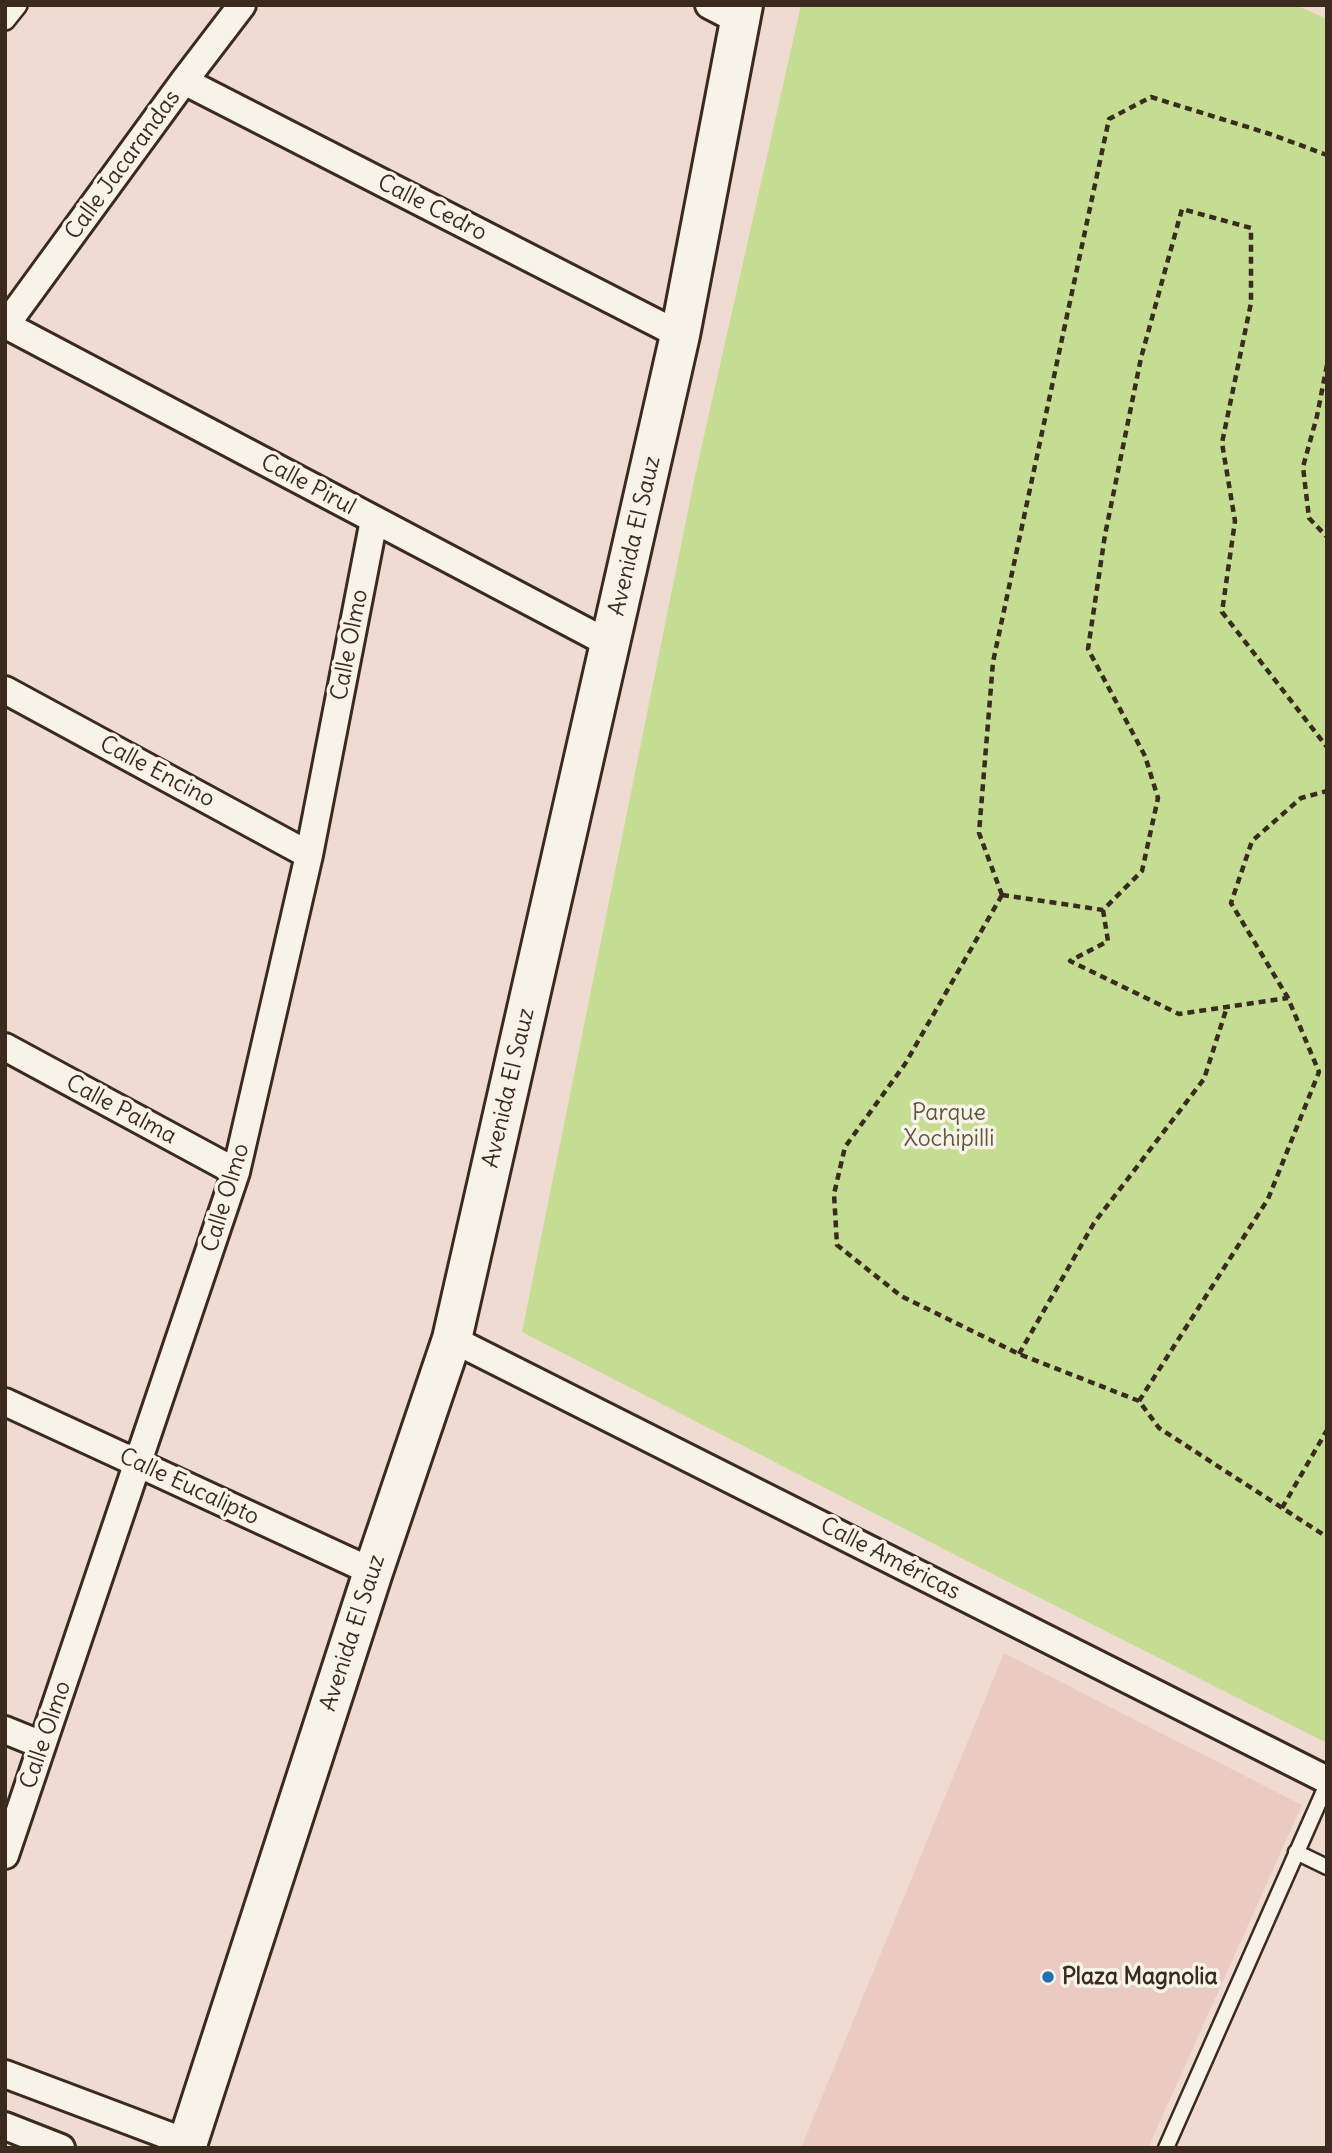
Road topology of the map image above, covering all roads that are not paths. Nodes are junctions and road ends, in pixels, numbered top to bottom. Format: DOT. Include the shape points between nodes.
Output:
graph roads {
  1 [pos="17,5"];
  2 [pos="242,5"];
  3 [pos="731,11"];
  4 [pos="5,20"];
  5 [pos="184,80"];
  6 [pos="6,325"];
  7 [pos="680,335"];
  8 [pos="374,520"];
  9 [pos="610,644"];
  10 [pos="5,690"];
  11 [pos="309,855"];
  12 [pos="5,1047"];
  13 [pos="236,1172"];
  14 [pos="452,1339"];
  15 [pos="5,1402"];
  16 [pos="138,1464"];
  17 [pos="373,1572"];
  18 [pos="5,1730"];
  19 [pos="43,1745"];
  20 [pos="1327,1782"];
  21 [pos="1296,1852"];
  22 [pos="5,1855"];
  23 [pos="1327,1867"];
  24 [pos="5,2074"];
  25 [pos="5,2126"];
  26 [pos="187,2146"];
  27 [pos="61,2148"];
  28 [pos="1166,2148"];
  1 -- 4 [label="street"];
  2 -- 5 [label="street, Calle Jacarandas"];
  3 -- 7 [label="main road, Avenida El Sauz"];
  5 -- 6 [label="street, Calle Jacarandas"];
  5 -- 7 [label="street, Calle Cedro"];
  6 -- 8 [label="street, Calle Pirul"];
  7 -- 9 [label="main road, Avenida El Sauz"];
  8 -- 9 [label="street, Calle Pirul"];
  8 -- 11 [label="street, Calle Olmo"];
  9 -- 14 [label="main road, Avenida El Sauz"];
  10 -- 11 [label="street, Calle Encino"];
  11 -- 13 [label="street, Calle Olmo"];
  12 -- 13 [label="street, Calle Palma"];
  13 -- 16 [label="street, Calle Olmo"];
  14 -- 17 [label="main road, Avenida El Sauz"];
  14 -- 20 [label="street, Calle Américas"];
  15 -- 16 [label="street, Calle Eucalipto"];
  16 -- 17 [label="street, Calle Eucalipto"];
  16 -- 19 [label="street, Calle Olmo"];
  17 -- 26 [label="main road, Avenida El Sauz"];
  18 -- 19 [label="street"];
  19 -- 22 [label="street, Calle Olmo"];
  20 -- 21 [label="lane"];
  21 -- 23 [label="lane"];
  21 -- 28 [label="lane"];
  24 -- 26 [label="street"];
  25 -- 27 [label="street"];
}
